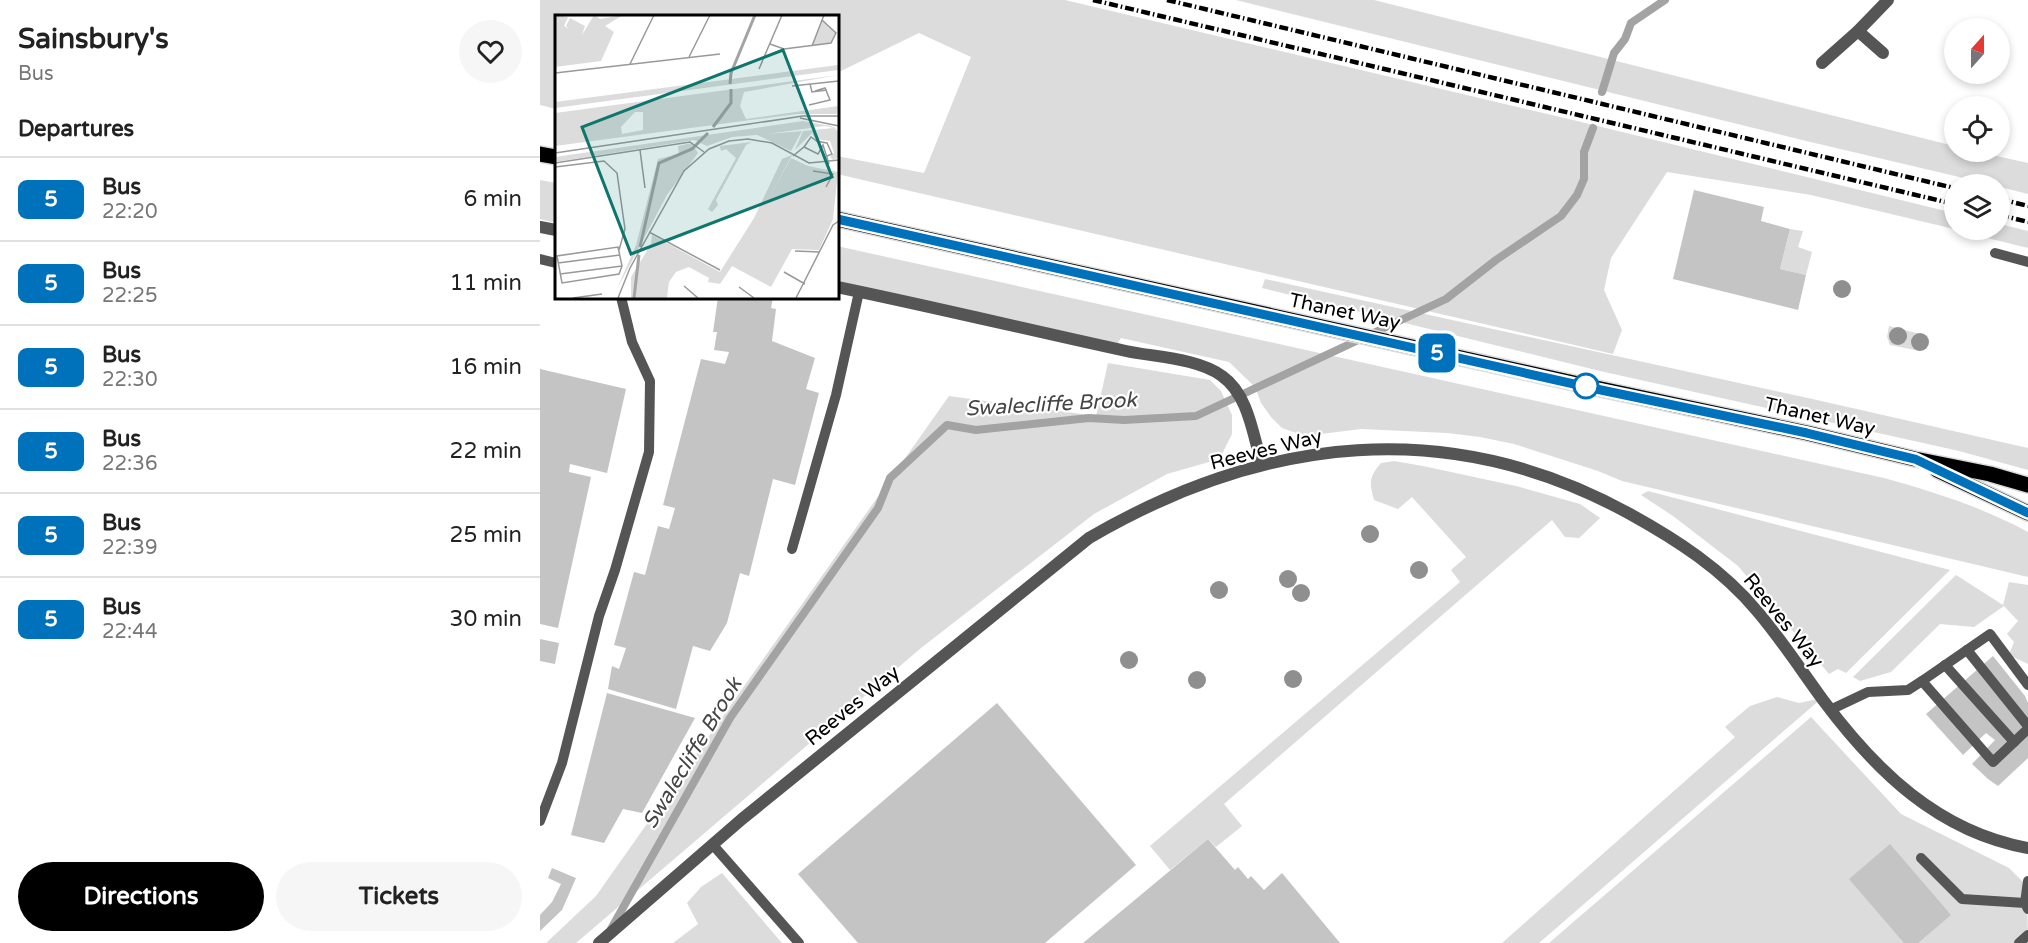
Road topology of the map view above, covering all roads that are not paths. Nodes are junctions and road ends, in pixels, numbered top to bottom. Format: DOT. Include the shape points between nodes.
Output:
graph roads {
  1 [pos="1888,0"];
  2 [pos="1858,31"];
  3 [pos="1883,53"];
  4 [pos="1821,63"];
  5 [pos="540,154"];
  6 [pos="555,157"];
  7 [pos="838,219"];
  8 [pos="540,227"];
  9 [pos="555,230"];
  10 [pos="1995,254"];
  11 [pos="540,259"];
  12 [pos="2028,262"];
  13 [pos="555,263"];
  14 [pos="838,287"];
  15 [pos="860,292"];
  16 [pos="621,298"];
  17 [pos="1915,459"];
  18 [pos="1262,465"];
  19 [pos="2028,484"];
  20 [pos="2028,513"];
  21 [pos="792,549"];
  22 [pos="1967,650"];
  23 [pos="1945,665"];
  24 [pos="2016,669"];
  25 [pos="2028,674"];
  26 [pos="1922,681"];
  27 [pos="2028,685"];
  28 [pos="1830,710"];
  29 [pos="2028,728"];
  30 [pos="2014,742"];
  31 [pos="540,821"];
  32 [pos="712,845"];
  33 [pos="2028,848"];
  34 [pos="1921,858"];
  35 [pos="2028,880"];
  36 [pos="2027,906"];
  37 [pos="2028,935"];
  38 [pos="599,943"];
  39 [pos="799,943"];
  40 [pos="2019,943"];
  1 -- 2 [label="street"];
  2 -- 3 [label="street"];
  2 -- 4 [label="street"];
  5 -- 6 [label="main road"];
  7 -- 17 [label="main road, Thanet Way"];
  8 -- 9 [label="street"];
  10 -- 12 [label="lane"];
  11 -- 13 [label="lane"];
  14 -- 15 [label="street"];
  15 -- 18 [label="street" via="1201,366 1222,376 1237,391"];
  15 -- 21 [label="lane" via="836,396"];
  16 -- 31 [label="lane" via="632,342 650,381 649,452 600,616 562,763"];
  17 -- 19 [label="main road, Thanet Way"];
  17 -- 20 [label="main road, Thanet Way"];
  18 -- 28 [label="street, Reeves Way" via="1349,450 1403,448 1490,459 1581,489 1679,542 1721,575 1756,610"];
  18 -- 32 [label="street, Reeves Way" via="1155,504 1089,538"];
  22 -- 23 [label="lane"];
  22 -- 24 [label="lane" via="1990,634"];
  22 -- 29 [label="lane"];
  23 -- 26 [label="lane"];
  23 -- 30 [label="lane"];
  24 -- 25 [label="lane"];
  24 -- 27 [label="lane"];
  26 -- 28 [label="lane" via="1908,690 1868,692"];
  26 -- 30 [label="lane" via="1994,762"];
  28 -- 33 [label="street, Reeves Way" via="1893,781 1911,795 1980,834"];
  29 -- 30 [label="lane"];
  32 -- 38 [label="street, Reeves Way"];
  32 -- 39 [label="lane"];
  34 -- 36 [label="lane" via="1962,899"];
  35 -- 36 [label="lane"];
  37 -- 40 [label="lane"];
}
